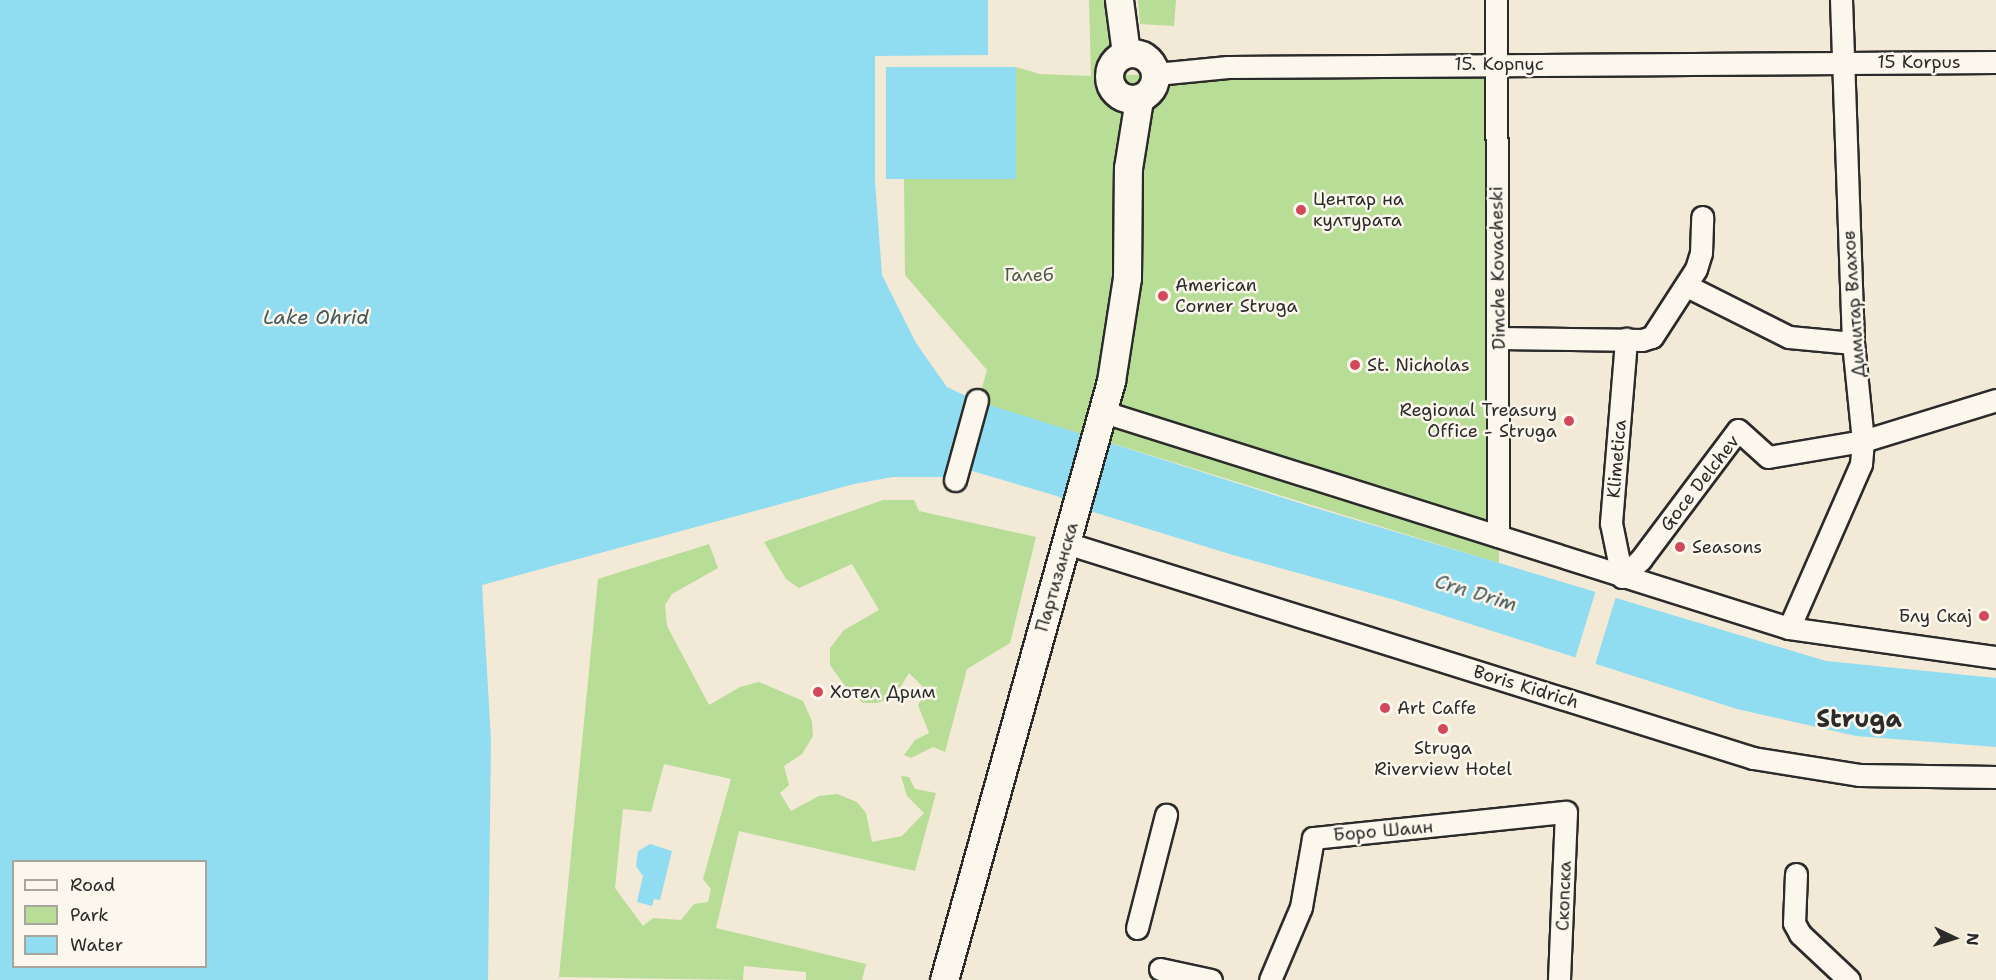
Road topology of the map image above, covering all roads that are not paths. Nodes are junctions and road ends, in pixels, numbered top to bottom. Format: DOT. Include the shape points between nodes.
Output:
graph roads {
  1 [pos="1119,0"];
  2 [pos="1496,0"];
  3 [pos="1841,0"];
  4 [pos="1126,53"];
  5 [pos="1842,62"];
  6 [pos="1996,62"];
  7 [pos="1495,63"];
  8 [pos="1156,74"];
  9 [pos="1127,95"];
  10 [pos="1702,217"];
  11 [pos="1687,286"];
  12 [pos="1499,338"];
  13 [pos="1626,339"];
  14 [pos="1853,343"];
  15 [pos="977,400"];
  16 [pos="1996,400"];
  17 [pos="1104,412"];
  18 [pos="1863,441"];
  19 [pos="955,480"];
  20 [pos="1498,536"];
  21 [pos="1068,537"];
  22 [pos="1622,577"];
  23 [pos="1788,628"];
  24 [pos="1996,657"];
  25 [pos="1996,777"];
  26 [pos="1566,812"];
  27 [pos="1166,815"];
  28 [pos="1796,874"];
  29 [pos="1137,928"];
  30 [pos="1160,969"];
  31 [pos="944,980"];
  32 [pos="1211,980"];
  33 [pos="1270,980"];
  34 [pos="1559,980"];
  35 [pos="1849,980"];
  1 -- 4 [label="main road"];
  2 -- 7 [label="street, Dimche Kovacheski"];
  3 -- 5 [label="street, Димитар Влахов"];
  4 -- 8 [label="main road" via="1146,56"];
  4 -- 9 [label="main road" via="1111,68 1109,79"];
  5 -- 6 [label="street, 15 Korpus"];
  5 -- 7 [label="street, 15. Корпус"];
  5 -- 14 [label="street, Димитар Влахов"];
  7 -- 8 [label="street, 15. Корпус" via="1228,67"];
  7 -- 12 [label="street, Dimche Kovacheski"];
  8 -- 9 [label="main road" via="1154,84"];
  9 -- 17 [label="main road, Партизанска" via="1127,278"];
  10 -- 11 [label="street" via="1701,253"];
  11 -- 13 [label="street" via="1652,337"];
  11 -- 14 [label="street" via="1790,337"];
  12 -- 13 [label="street"];
  12 -- 20 [label="street, Dimche Kovacheski"];
  13 -- 22 [label="street, Klimetica" via="1611,523"];
  14 -- 18 [label="street, Димитар Влахов"];
  15 -- 19 [label="street"];
  16 -- 18 [label="street, Goce Delchev"];
  17 -- 20 [label="street"];
  17 -- 21 [label="main road, Партизанска"];
  18 -- 22 [label="street, Goce Delchev" via="1768,457 1738,430 1641,559"];
  18 -- 23 [label="street, Димитар Влахов" via="1861,464"];
  20 -- 22 [label="street"];
  21 -- 25 [label="street, Boris Kidrich" via="1753,758 1859,775"];
  21 -- 31 [label="main road, Партизанска"];
  22 -- 23 [label="street"];
  23 -- 24 [label="street"];
  26 -- 33 [label="street, Боро Шаин" via="1313,838 1300,907"];
  26 -- 34 [label="street, Скопска"];
  27 -- 29 [label="street"];
  28 -- 35 [label="street" via="1794,923 1800,934"];
  30 -- 32 [label="street"];
}
